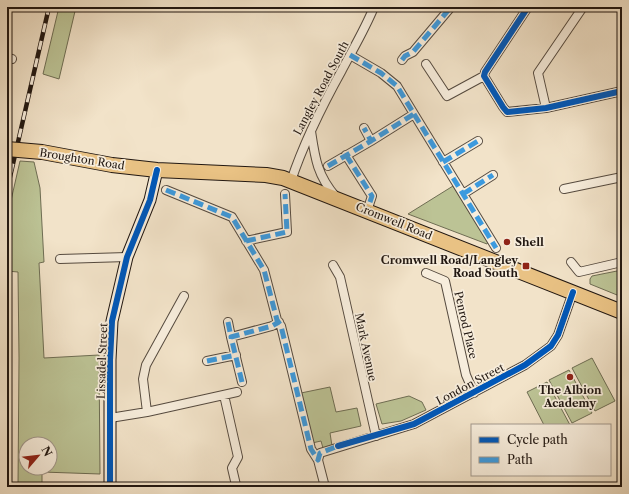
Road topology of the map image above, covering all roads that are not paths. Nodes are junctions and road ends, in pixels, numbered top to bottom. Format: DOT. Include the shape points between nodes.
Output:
graph roads {
  1 [pos="374,7"];
  2 [pos="451,7"];
  3 [pos="528,7"];
  4 [pos="583,7"];
  5 [pos="350,55"];
  6 [pos="402,60"];
  7 [pos="426,64"];
  8 [pos="484,76"];
  9 [pos="622,91"];
  10 [pos="546,108"];
  11 [pos="414,114"];
  12 [pos="364,128"];
  13 [pos="311,130"];
  14 [pos="371,141"];
  15 [pos="478,141"];
  16 [pos="7,149"];
  17 [pos="346,156"];
  18 [pos="443,162"];
  19 [pos="328,166"];
  20 [pos="157,170"];
  21 [pos="493,175"];
  22 [pos="622,177"];
  23 [pos="291,181"];
  24 [pos="564,189"];
  25 [pos="166,190"];
  26 [pos="285,194"];
  27 [pos="463,194"];
  28 [pos="338,199"];
  29 [pos="367,211"];
  30 [pos="246,242"];
  31 [pos="496,248"];
  32 [pos="127,257"];
  33 [pos="60,259"];
  34 [pos="571,262"];
  35 [pos="622,262"];
  36 [pos="333,265"];
  37 [pos="426,273"];
  38 [pos="573,292"];
  39 [pos="184,296"];
  40 [pos="622,312"];
  41 [pos="228,322"];
  42 [pos="278,322"];
  43 [pos="231,337"];
  44 [pos="236,355"];
  45 [pos="207,361"];
  46 [pos="242,382"];
  47 [pos="237,392"];
  48 [pos="474,394"];
  49 [pos="224,395"];
  50 [pos="147,412"];
  51 [pos="110,418"];
  52 [pos="376,436"];
  53 [pos="318,460"];
  54 [pos="236,485"];
  55 [pos="110,487"];
  56 [pos="325,487"];
  1 -- 5 [label="street, Langley Road South" via="362,36"];
  2 -- 6 [label="street" via="413,52"];
  3 -- 8 [label="street"];
  4 -- 10 [label="street" via="538,73"];
  5 -- 11 [label="street" via="381,73 397,86"];
  5 -- 13 [label="street, Langley Road South"];
  7 -- 8 [label="street" via="447,96"];
  8 -- 10 [label="street" via="508,112"];
  9 -- 10 [label="street"];
  11 -- 14 [label="street"];
  11 -- 18 [label="street"];
  12 -- 14 [label="street"];
  13 -- 23 [label="street, Langley Road South"];
  13 -- 28 [label="street" via="320,175"];
  14 -- 17 [label="street"];
  15 -- 18 [label="street"];
  16 -- 20 [label="highway, Broughton Road, bridge"];
  17 -- 19 [label="street"];
  17 -- 29 [label="street" via="372,196"];
  18 -- 27 [label="street"];
  20 -- 23 [label="highway, Cromwell Road" via="266,175"];
  20 -- 32 [label="street, Lissadel Street" via="150,200"];
  21 -- 27 [label="street"];
  22 -- 24 [label="street"];
  23 -- 28 [label="highway, Cromwell Road"];
  25 -- 30 [label="street" via="232,217"];
  26 -- 30 [label="street" via="287,232"];
  27 -- 31 [label="street"];
  28 -- 29 [label="highway, Cromwell Road"];
  29 -- 38 [label="highway, Cromwell Road"];
  30 -- 42 [label="street" via="264,270"];
  32 -- 33 [label="street"];
  32 -- 51 [label="street, Lissadel Street" via="112,321"];
  34 -- 35 [label="street" via="579,272"];
  36 -- 52 [label="street, Mark Avenue" via="340,276"];
  37 -- 48 [label="street, Penrod Place" via="445,281 466,375"];
  38 -- 40 [label="highway, Cromwell Road"];
  38 -- 48 [label="street, London Street" via="558,335 551,346 525,365"];
  39 -- 50 [label="street" via="146,365 143,380"];
  41 -- 43 [label="street"];
  42 -- 43 [label="street"];
  42 -- 53 [label="street" via="311,449"];
  43 -- 44 [label="street"];
  44 -- 45 [label="street"];
  44 -- 46 [label="street"];
  47 -- 49 [label="street"];
  48 -- 52 [label="street, London Street" via="414,424"];
  49 -- 50 [label="street"];
  49 -- 54 [label="street" via="238,457 232,468"];
  50 -- 51 [label="street"];
  51 -- 55 [label="street, Lissadel Street"];
  52 -- 53 [label="street, London Street" via="320,453"];
  53 -- 56 [label="street"];
}
